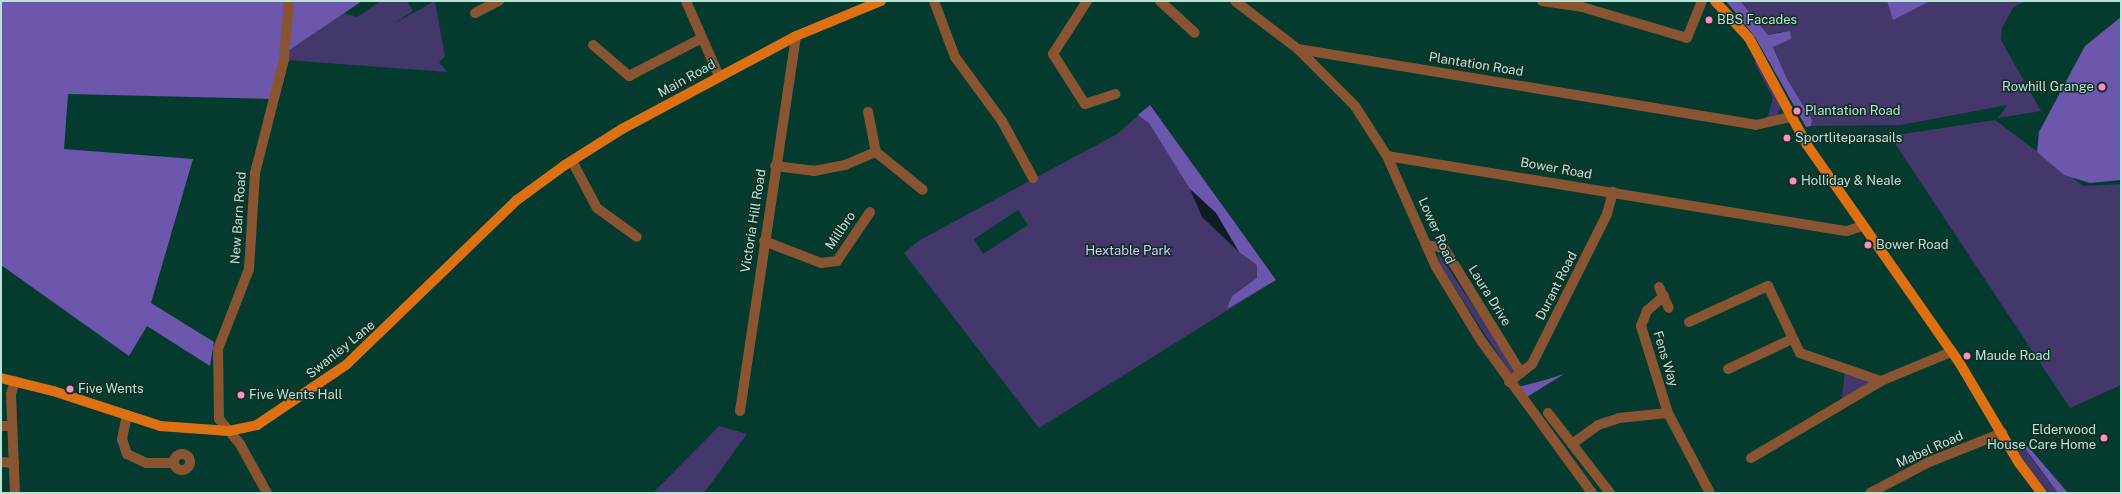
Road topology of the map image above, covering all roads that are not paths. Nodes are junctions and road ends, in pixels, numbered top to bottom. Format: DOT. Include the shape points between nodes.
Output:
graph roads {
  1 [pos="289,1"];
  2 [pos="499,1"];
  3 [pos="686,1"];
  4 [pos="881,1"];
  5 [pos="934,1"];
  6 [pos="1087,1"];
  7 [pos="1160,1"];
  8 [pos="1235,1"];
  9 [pos="1542,1"];
  10 [pos="1702,1"];
  11 [pos="1715,1"];
  12 [pos="474,13"];
  13 [pos="1195,33"];
  14 [pos="796,36"];
  15 [pos="702,38"];
  16 [pos="593,45"];
  17 [pos="1298,49"];
  18 [pos="719,76"];
  19 [pos="1115,94"];
  20 [pos="868,112"];
  21 [pos="1791,117"];
  22 [pos="876,152"];
  23 [pos="1387,156"];
  24 [pos="572,161"];
  25 [pos="775,166"];
  26 [pos="1033,178"];
  27 [pos="923,190"];
  28 [pos="1613,192"];
  29 [pos="518,200"];
  30 [pos="870,212"];
  31 [pos="1862,226"];
  32 [pos="637,237"];
  33 [pos="764,241"];
  34 [pos="1426,245"];
  35 [pos="1669,308"];
  36 [pos="1689,322"];
  37 [pos="1792,339"];
  38 [pos="1951,352"];
  39 [pos="1728,370"];
  40 [pos="1522,373"];
  41 [pos="1,378"];
  42 [pos="15,381"];
  43 [pos="1880,381"];
  44 [pos="1510,382"];
  45 [pos="740,411"];
  46 [pos="1548,413"];
  47 [pos="1668,413"];
  48 [pos="127,415"];
  49 [pos="1,426"];
  50 [pos="12,426"];
  51 [pos="229,430"];
  52 [pos="2002,433"];
  53 [pos="1572,444"];
  54 [pos="1751,458"];
  55 [pos="1,462"];
  56 [pos="174,462"];
  57 [pos="14,463"];
  58 [pos="15,493"];
  59 [pos="267,493"];
  60 [pos="1592,493"];
  61 [pos="1610,493"];
  62 [pos="1710,493"];
  63 [pos="1870,493"];
  64 [pos="2042,493"];
  1 -- 51 [label="street, New Barn Road" via="284,59 255,173 249,269 218,349 219,419"];
  2 -- 12 [label="street"];
  3 -- 15 [label="street"];
  4 -- 14 [label="main road, Main Road"];
  5 -- 26 [label="street" via="955,57 1002,121"];
  6 -- 19 [label="street" via="1053,54 1085,104"];
  7 -- 13 [label="street"];
  8 -- 17 [label="street, Lower Road"];
  9 -- 10 [label="street" via="1582,7 1687,38"];
  11 -- 21 [label="main road" via="1749,38"];
  14 -- 18 [label="main road, Main Road"];
  14 -- 25 [label="street, Victoria Hill Road"];
  15 -- 16 [label="street" via="629,76"];
  15 -- 18 [label="street"];
  17 -- 21 [label="street, Plantation Road" via="1756,125"];
  17 -- 23 [label="street, Lower Road" via="1355,106"];
  18 -- 24 [label="main road, Main Road" via="622,129"];
  20 -- 22 [label="street"];
  21 -- 31 [label="main road"];
  22 -- 25 [label="street" via="845,165 814,171"];
  22 -- 27 [label="street"];
  23 -- 28 [label="street, Bower Road"];
  23 -- 34 [label="street, Lower Road"];
  24 -- 29 [label="main road, Main Road"];
  24 -- 32 [label="street" via="597,208"];
  25 -- 33 [label="street, Victoria Hill Road"];
  28 -- 31 [label="street, Bower Road" via="1847,232"];
  28 -- 40 [label="street, Durant Road" via="1607,214 1532,364"];
  29 -- 51 [label="main road, Swanley Lane" via="346,365 273,416 246,428"];
  30 -- 33 [label="street, Millbro" via="837,261 821,263"];
  31 -- 38 [label="main road"];
  33 -- 45 [label="street, Victoria Hill Road"];
  34 -- 40 [label="street, Laura Drive" via="1444,248"];
  34 -- 44 [label="street, Lower Road" via="1482,342"];
  35 -- 47 [label="street, Fens Way" via="1662,292 1647,311 1641,326"];
  36 -- 37 [label="street" via="1768,286"];
  37 -- 39 [label="street"];
  37 -- 43 [label="street" via="1800,353"];
  38 -- 43 [label="street"];
  38 -- 52 [label="main road"];
  40 -- 44 [label="street, Durant Road"];
  41 -- 42 [label="main road, Swanley Lane"];
  42 -- 48 [label="main road, Swanley Lane"];
  42 -- 50 [label="street"];
  43 -- 54 [label="street"];
  44 -- 60 [label="street, Lower Road"];
  46 -- 53 [label="street"];
  47 -- 53 [label="street" via="1619,418 1598,425"];
  47 -- 62 [label="street, Fens Way"];
  48 -- 51 [label="main road, Swanley Lane" via="160,426"];
  48 -- 56 [label="street" via="122,439 127,454 146,463"];
  49 -- 50 [label="street"];
  50 -- 57 [label="street"];
  51 -- 59 [label="street, New Barn Road"];
  52 -- 63 [label="street, Mabel Road" via="1929,462"];
  52 -- 64 [label="main road"];
  53 -- 61 [label="street"];
  55 -- 57 [label="street"];
  57 -- 58 [label="street"];
}
